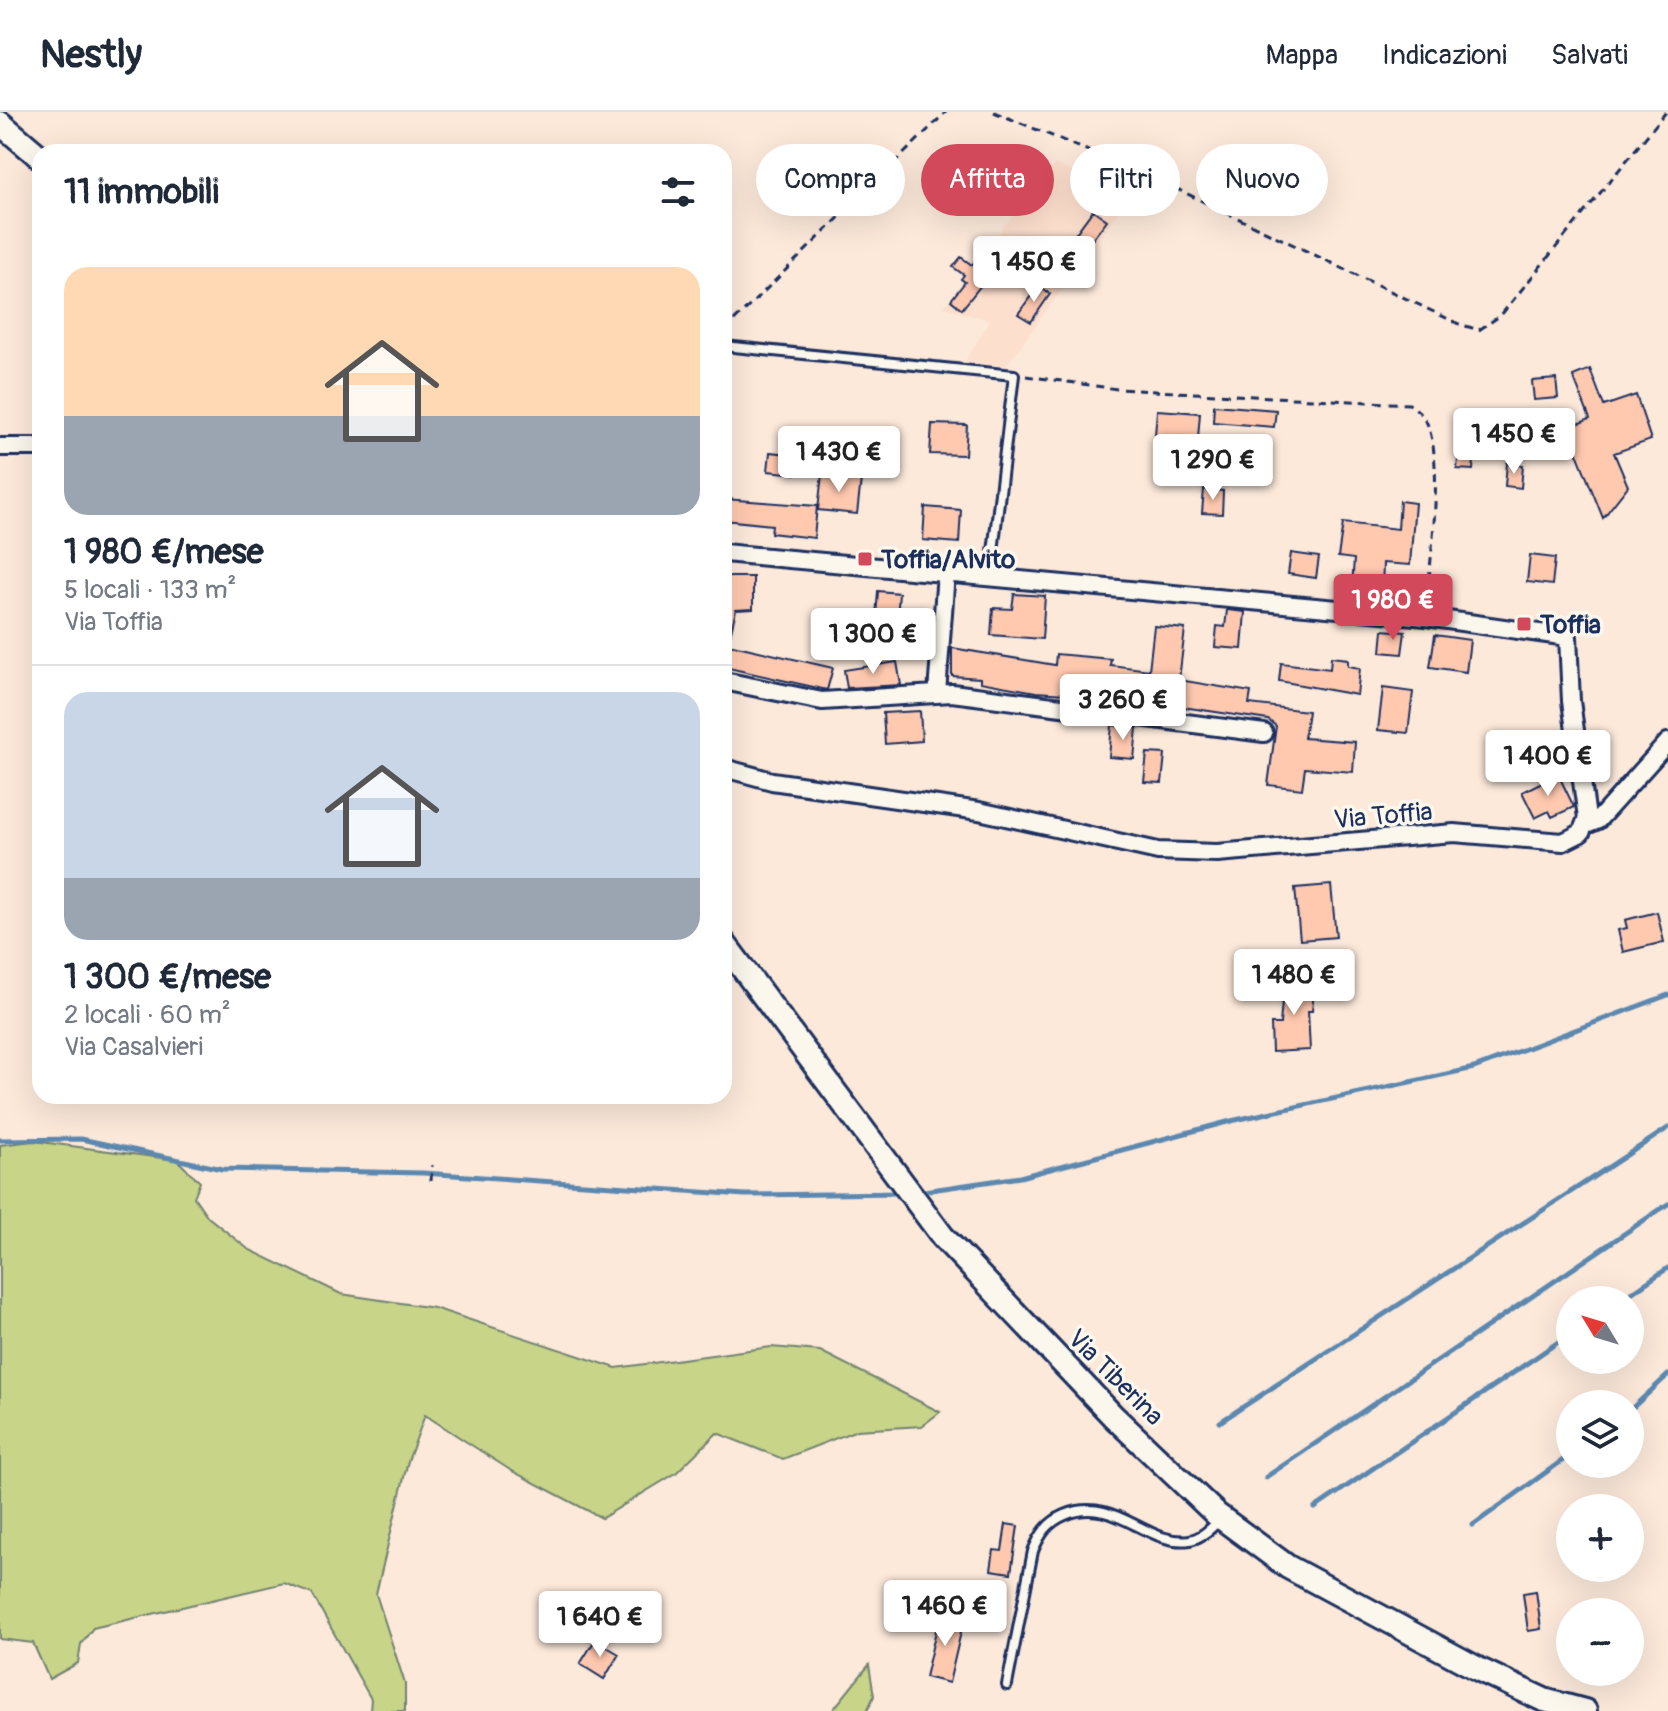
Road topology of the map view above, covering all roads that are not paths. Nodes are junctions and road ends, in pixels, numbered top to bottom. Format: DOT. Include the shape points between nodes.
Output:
graph roads {
  1 [pos="0,123"];
  2 [pos="32,150"];
  3 [pos="732,347"];
  4 [pos="0,447"];
  5 [pos="32,447"];
  6 [pos="732,554"];
  7 [pos="946,573"];
  8 [pos="990,577"];
  9 [pos="732,683"];
  10 [pos="937,693"];
  11 [pos="1264,733"];
  12 [pos="1668,742"];
  13 [pos="732,770"];
  14 [pos="1586,825"];
  15 [pos="732,954"];
  16 [pos="1221,1519"];
  17 [pos="1007,1685"];
  18 [pos="1585,1711"];
  1 -- 2 [label="main road"];
  3 -- 8 [label="lane" via="1014,375"];
  4 -- 5 [label="street"];
  6 -- 7 [label="street"];
  7 -- 8 [label="street"];
  7 -- 10 [label="street"];
  8 -- 14 [label="street" via="1426,617 1568,637"];
  9 -- 10 [label="street" via="832,702"];
  10 -- 11 [label="street"];
  12 -- 14 [label="street, Via Toffia" via="1598,820"];
  13 -- 14 [label="street, Via Toffia" via="803,786 979,811 1123,846 1184,853 1454,833 1563,842"];
  15 -- 16 [label="main road, Via Tiberina" via="919,1207 1113,1416"];
  16 -- 17 [label="lane" via="1200,1536 1184,1540 1100,1510 1079,1510 1053,1521 1033,1551"];
  16 -- 18 [label="main road, Via Tiberina" via="1288,1567 1480,1670 1544,1700"];
}
